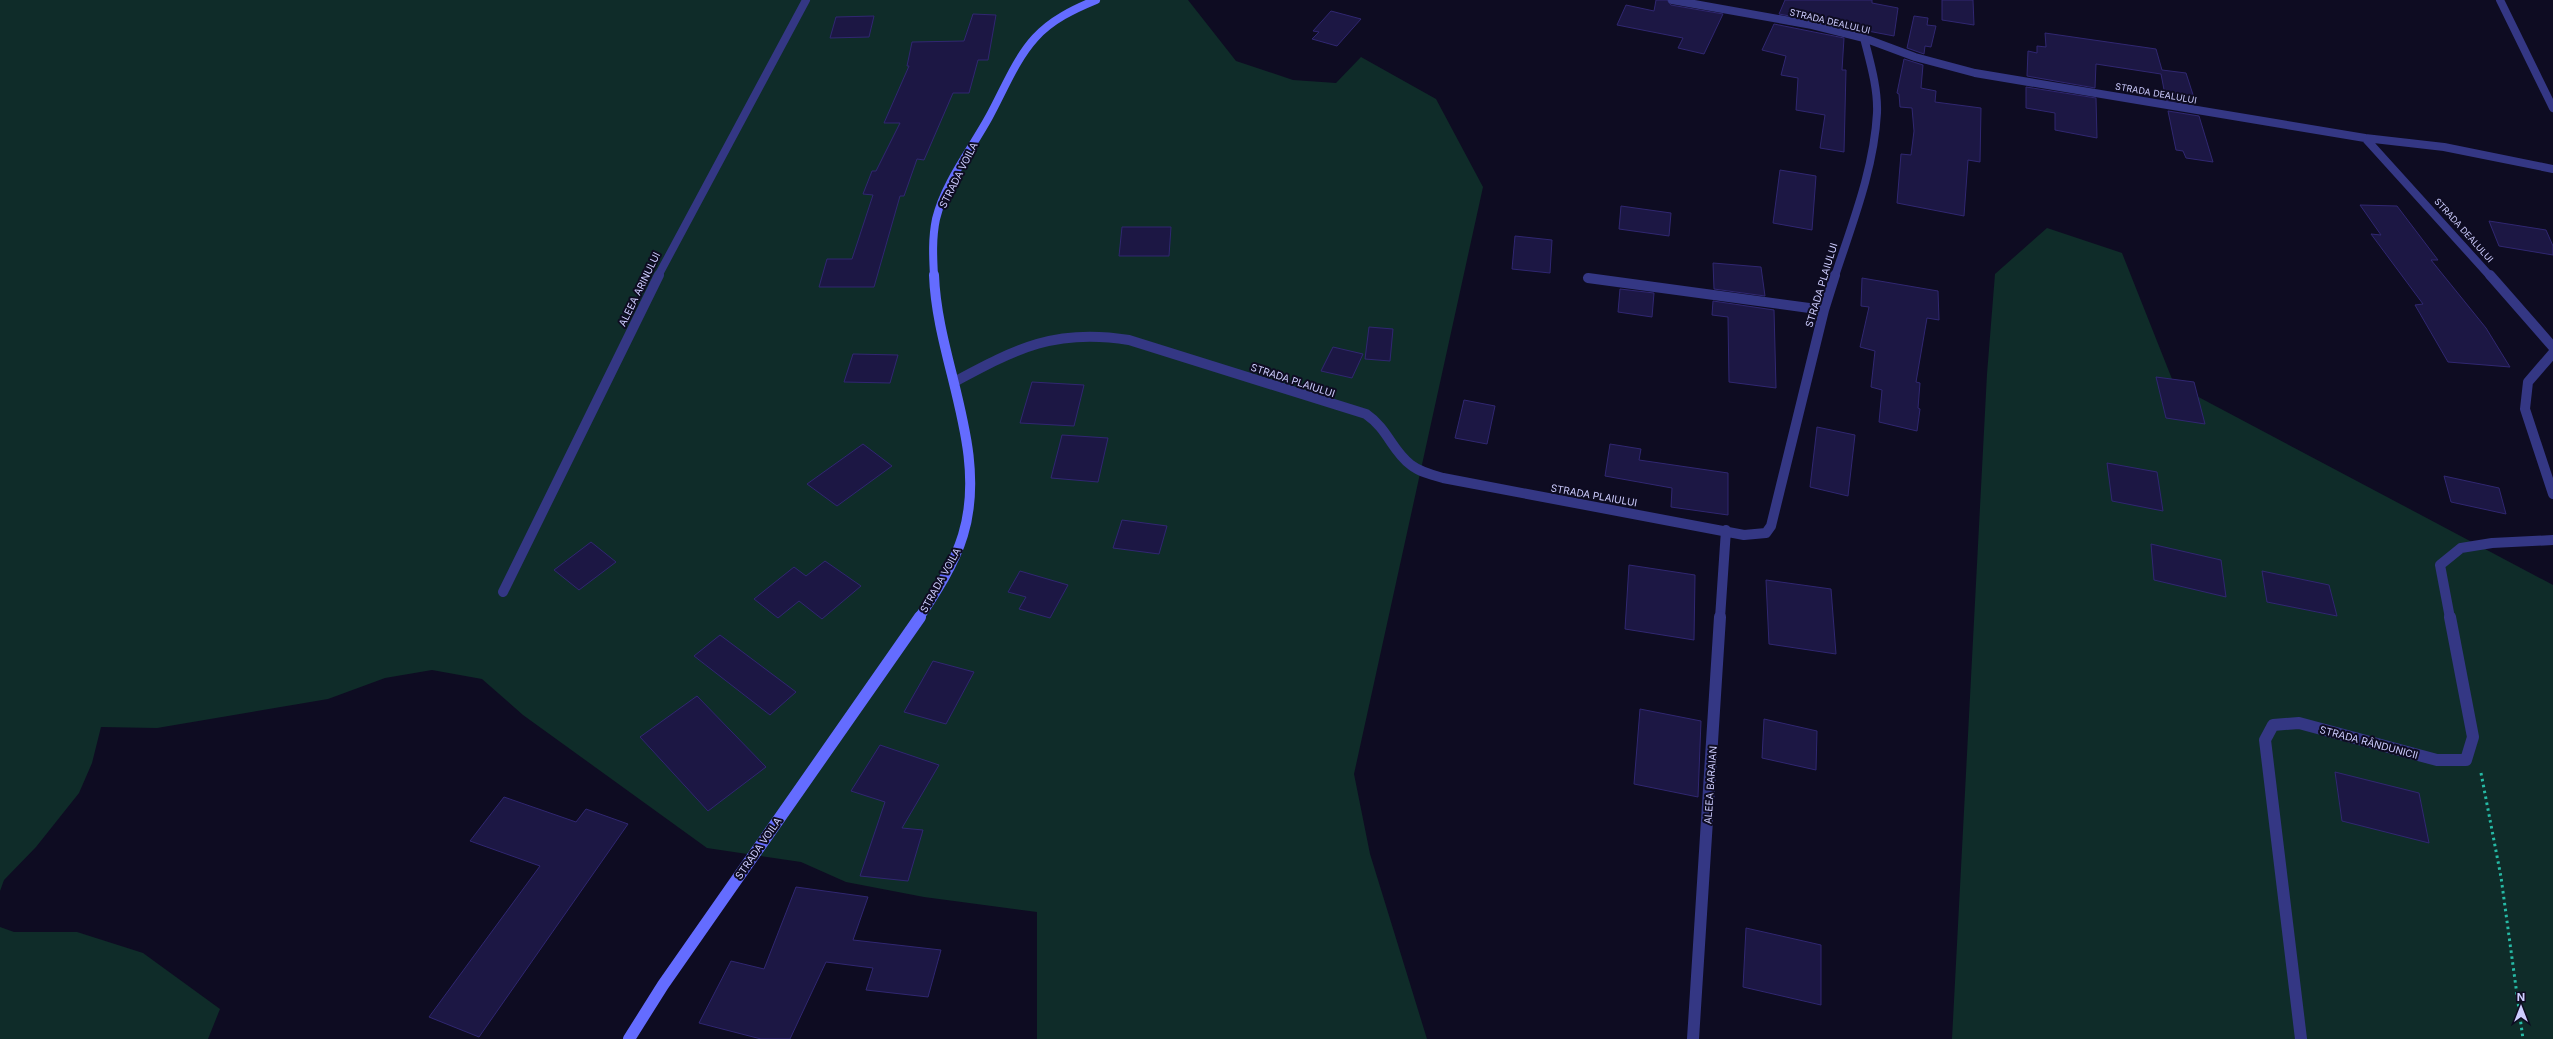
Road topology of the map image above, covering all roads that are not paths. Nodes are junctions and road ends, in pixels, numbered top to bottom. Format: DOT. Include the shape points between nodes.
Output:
graph roads {
  1 [pos="806,0"];
  2 [pos="1096,0"];
  3 [pos="1672,0"];
  4 [pos="2500,0"];
  5 [pos="1864,38"];
  6 [pos="2553,108"];
  7 [pos="2365,138"];
  8 [pos="2553,168"];
  9 [pos="1588,278"];
  10 [pos="1824,310"];
  11 [pos="2553,347"];
  12 [pos="2553,353"];
  13 [pos="954,382"];
  14 [pos="2553,494"];
  15 [pos="1726,530"];
  16 [pos="2553,540"];
  17 [pos="503,592"];
  18 [pos="629,1039"];
  19 [pos="1693,1039"];
  20 [pos="2301,1039"];
  1 -- 17 [label="street, ALEEA ARINULUI" via="670,253"];
  2 -- 13 [label="main road, STRADA VOILA" via="1047,25 1034,39 941,207 934,230 934,284"];
  3 -- 5 [label="street, STRADA DEALULUI" via="1812,25"];
  4 -- 6 [label="street"];
  5 -- 7 [label="street, STRADA DEALULUI" via="1915,57 1974,73"];
  5 -- 10 [label="street, STRADA PLAIULUI" via="1874,79 1877,113 1866,185"];
  7 -- 8 [label="street" via="2444,147"];
  7 -- 11 [label="street, STRADA DEALULUI"];
  9 -- 10 [label="street"];
  10 -- 15 [label="street, STRADA PLAIULUI" via="1771,526 1766,533 1755,536"];
  12 -- 14 [label="street" via="2528,382 2525,409"];
  13 -- 15 [label="street, STRADA PLAIULUI" via="997,358 1052,338 1089,335 1129,340 1366,414 1389,433 1407,463 1443,478"];
  13 -- 18 [label="main road, STRADA VOILA" via="966,443 970,494 967,520 959,548 941,583 909,633 663,984"];
  15 -- 19 [label="street, ALEEA BARAIAN"];
  16 -- 20 [label="street, STRADA RÂNDUNICII" via="2492,542 2461,548 2440,565 2473,737 2466,760 2437,760 2299,723 2273,725 2265,740"];
}
